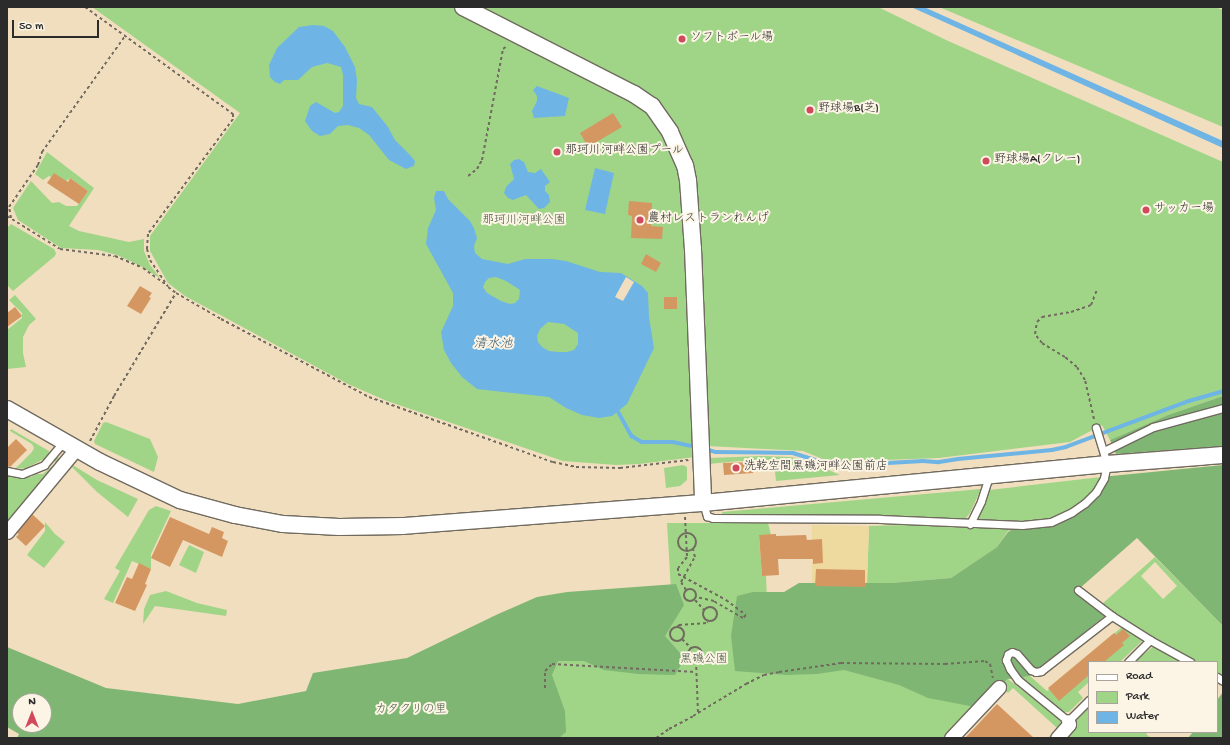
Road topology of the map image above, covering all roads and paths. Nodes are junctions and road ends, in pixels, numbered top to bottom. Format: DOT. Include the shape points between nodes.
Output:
graph roads {
  1 [pos="85,7"];
  2 [pos="463,7"];
  3 [pos="126,36"];
  4 [pos="503,49"];
  5 [pos="468,176"];
  6 [pos="7,216"];
  7 [pos="11,218"];
  8 [pos="168,287"];
  9 [pos="1097,289"];
  10 [pos="176,293"];
  11 [pos="1223,408"];
  12 [pos="7,409"];
  13 [pos="1096,428"];
  14 [pos="74,448"];
  15 [pos="1104,453"];
  16 [pos="1223,455"];
  17 [pos="702,459"];
  18 [pos="7,471"];
  19 [pos="989,476"];
  20 [pos="703,503"];
  21 [pos="970,524"];
  22 [pos="7,532"];
  23 [pos="685,534"];
  24 [pos="694,548"];
  25 [pos="686,590"];
  26 [pos="1078,590"];
  27 [pos="696,598"];
  28 [pos="704,610"];
  29 [pos="1112,616"];
  30 [pos="708,621"];
  31 [pos="677,627"];
  32 [pos="682,639"];
  33 [pos="1150,640"];
  34 [pos="691,648"];
  35 [pos="696,661"];
  36 [pos="1129,661"];
  37 [pos="1188,661"];
  38 [pos="696,672"];
  39 [pos="545,688"];
  40 [pos="997,689"];
  41 [pos="1088,701"];
  42 [pos="698,714"];
  43 [pos="1068,720"];
  44 [pos="656,738"];
  45 [pos="951,738"];
  46 [pos="1057,738"];
  1 -- 3 [label="path"];
  2 -- 17 [label="street" via="634,94 652,106 670,132 685,166 688,180"];
  3 -- 7 [label="path" via="42,152 38,165 9,207"];
  3 -- 8 [label="path" via="233,114 233,119 148,234 147,249 150,260"];
  4 -- 5 [label="path" via="482,160 477,169"];
  6 -- 7 [label="path"];
  7 -- 8 [label="path" via="60,249 115,256 143,268"];
  8 -- 10 [label="path"];
  9 -- 13 [label="path" via="1091,305 1071,312 1042,317 1037,322 1035,334 1042,343 1077,367 1085,380"];
  10 -- 14 [label="path" via="114,396"];
  10 -- 17 [label="path" via="220,320 369,397 553,462 576,467 620,468"];
  11 -- 15 [label="lane" via="1153,427"];
  12 -- 14 [label="street"];
  13 -- 15 [label="lane"];
  14 -- 18 [label="lane" via="44,466 22,474"];
  14 -- 20 [label="street" via="180,500 283,524 339,527 403,526"];
  14 -- 22 [label="street"];
  15 -- 16 [label="street"];
  15 -- 19 [label="street"];
  15 -- 21 [label="lane" via="1104,478 1096,492 1072,512 1051,522 1022,525"];
  17 -- 20 [label="street"];
  19 -- 20 [label="street"];
  19 -- 21 [label="lane"];
  20 -- 21 [label="lane" via="707,516 713,518 880,518"];
  23 -- 24 [label="path, bridge" via="691,534 695,538"];
  23 -- 24 [label="path, bridge" via="679,539 679,545 685,551"];
  23 -- 27 [label="path" via="687,558 678,568 678,574 726,600 746,615 743,618 721,604"];
  24 -- 25 [label="path, bridge" via="695,557 681,582"];
  25 -- 27 [label="path" via="695,590"];
  25 -- 27 [label="path" via="685,598 691,601"];
  26 -- 29 [label="lane"];
  27 -- 28 [label="path"];
  28 -- 30 [label="path" via="703,617"];
  28 -- 30 [label="path" via="712,608 717,613 715,620"];
  29 -- 33 [label="lane"];
  29 -- 43 [label="lane" via="1041,671 1031,670 1017,654 1008,654 1006,660 1018,680"];
  30 -- 31 [label="path"];
  31 -- 32 [label="path" via="684,632"];
  31 -- 32 [label="path" via="671,630 670,636 675,641"];
  32 -- 34 [label="path"];
  33 -- 36 [label="lane"];
  33 -- 37 [label="lane"];
  34 -- 35 [label="path" via="688,656"];
  34 -- 35 [label="path" via="698,647 702,652 702,657"];
  35 -- 38 [label="path"];
  38 -- 39 [label="path" via="552,664 545,671"];
  38 -- 42 [label="path"];
  40 -- 42 [label="path" via="990,664 985,662 841,663 764,675"];
  40 -- 45 [label="street"];
  41 -- 43 [label="lane"];
  42 -- 44 [label="path"];
  43 -- 46 [label="street" via="1069,724"];
}
